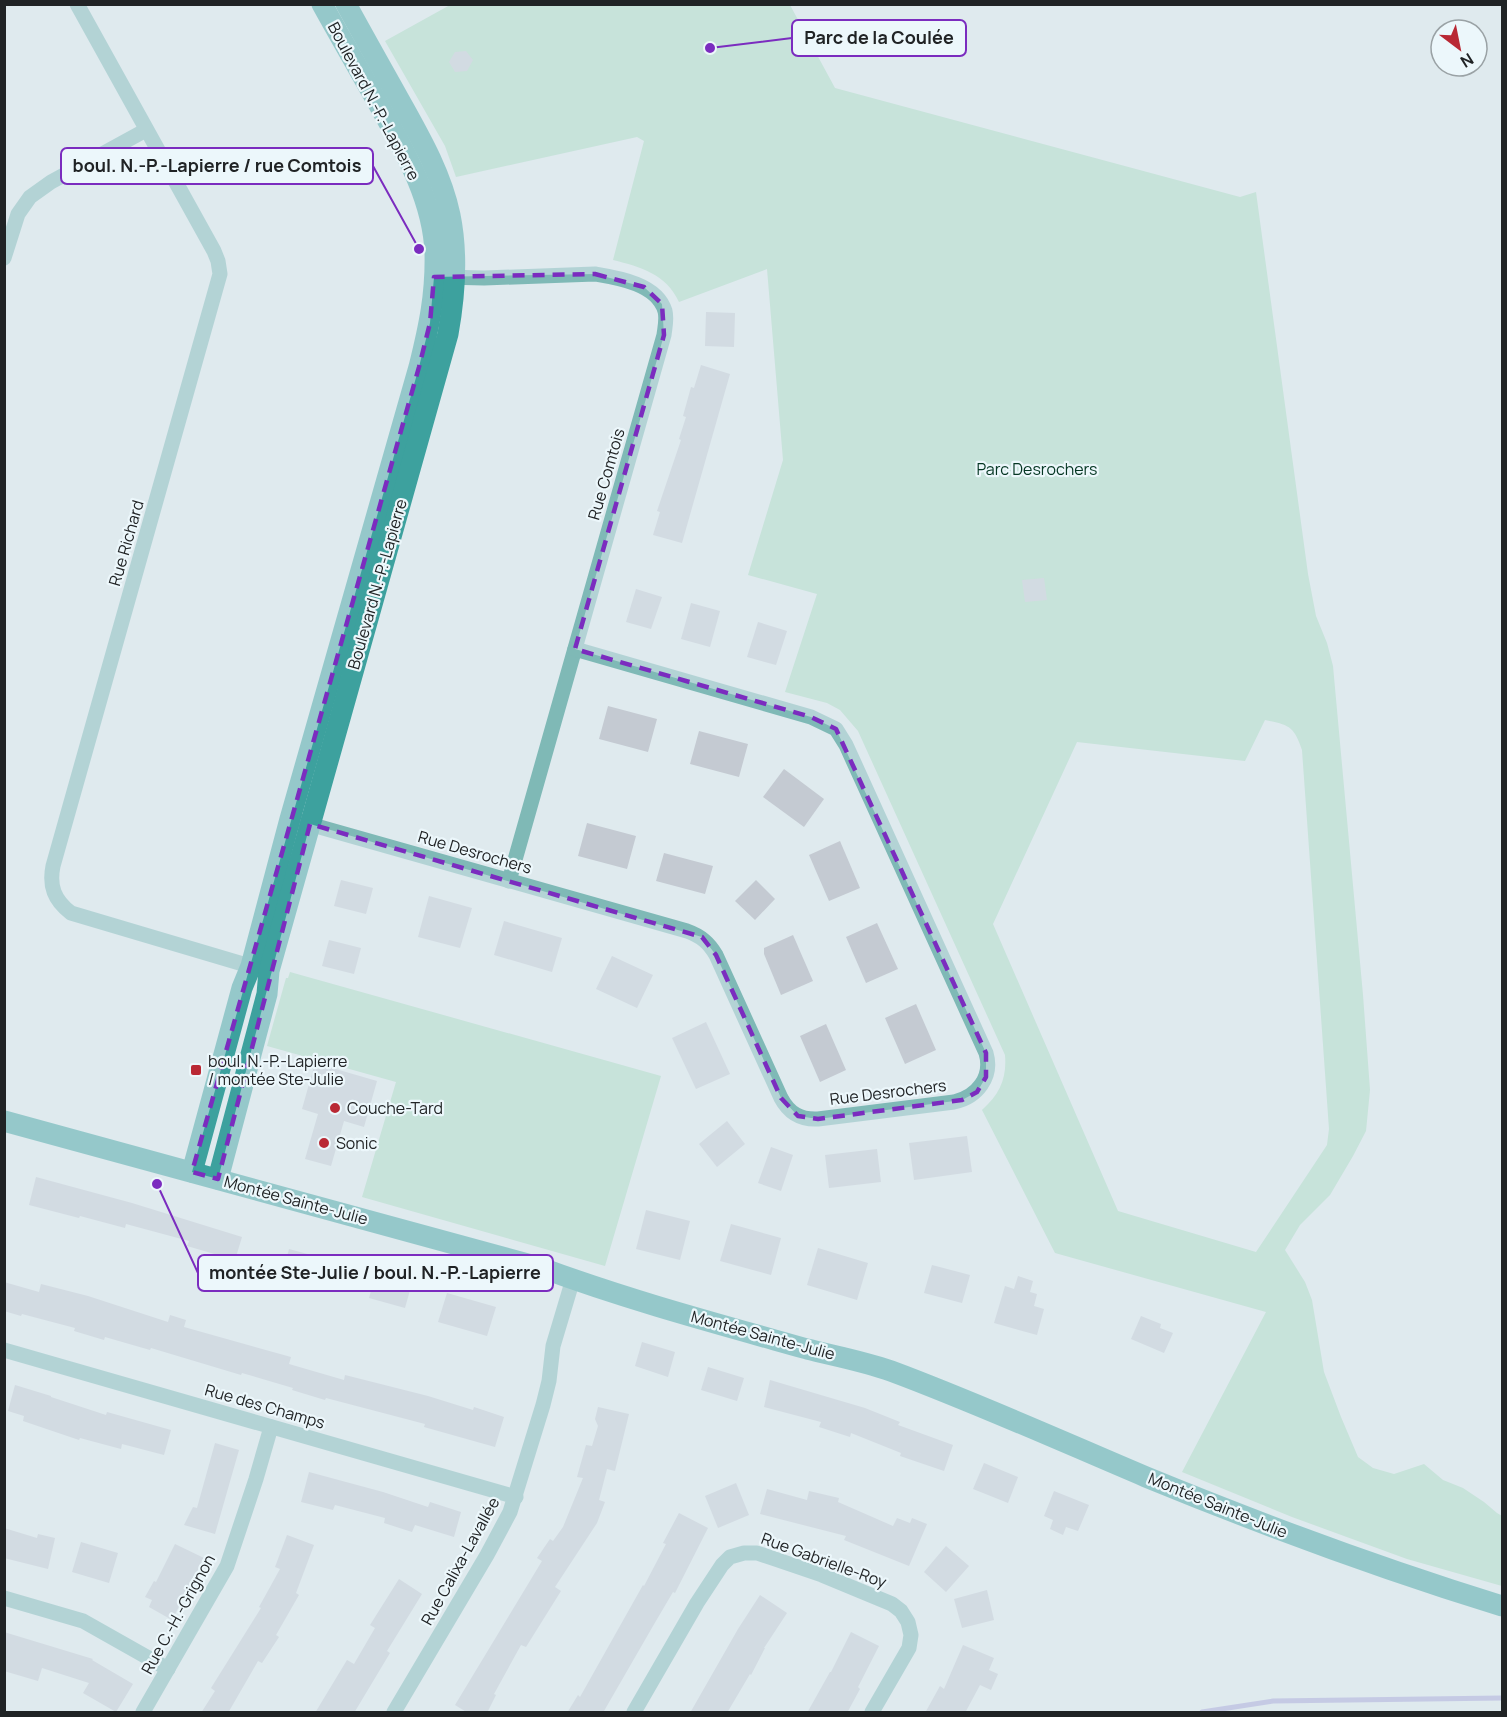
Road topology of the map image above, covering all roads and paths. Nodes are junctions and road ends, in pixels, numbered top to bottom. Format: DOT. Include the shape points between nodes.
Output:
graph roads {
  1 [pos="76,4"];
  2 [pos="322,4"];
  3 [pos="346,4"];
  4 [pos="146,130"];
  5 [pos="4,258"];
  6 [pos="444,277"];
  7 [pos="575,649"];
  8 [pos="300,822"];
  9 [pos="509,881"];
  10 [pos="260,969"];
  11 [pos="4,1120"];
  12 [pos="192,1172"];
  13 [pos="218,1179"];
  14 [pos="573,1280"];
  15 [pos="4,1350"];
  16 [pos="271,1427"];
  17 [pos="516,1497"];
  18 [pos="4,1598"];
  19 [pos="1503,1606"];
  20 [pos="168,1670"];
  21 [pos="143,1713"];
  22 [pos="394,1713"];
  23 [pos="634,1713"];
  24 [pos="872,1713"];
  1 -- 4 [label="street, Rue Richard"];
  2 -- 6 [label="street, Boulevard N.-P.-Lapierre" via="418,181"];
  3 -- 6 [label="street, Boulevard N.-P.-Lapierre" via="422,141 443,189 453,233"];
  4 -- 5 [label="street" via="30,197 18,214"];
  4 -- 10 [label="street, Rue Richard" via="214,251 220,274 51,884 58,901 71,913"];
  6 -- 7 [label="street, Rue Comtois" via="595,274 644,287 662,304 664,335"];
  6 -- 8 [label="street, Boulevard N.-P.-Lapierre" via="452,307 447,334"];
  7 -- 9 [label="street, Rue Comtois"];
  7 -- 9 [label="street, Rue Desrochers" via="811,717 836,729 986,1053 986,1077 976,1092 962,1100 818,1119 798,1116 781,1098 716,955 702,937"];
  8 -- 9 [label="street, Rue Desrochers"];
  8 -- 10 [label="street, Boulevard N.-P.-Lapierre"];
  10 -- 12 [label="street, Boulevard N.-P.-Lapierre" via="242,988"];
  10 -- 13 [label="street, Boulevard N.-P.-Lapierre" via="267,994"];
  11 -- 12 [label="street, Montée Sainte-Julie"];
  12 -- 13 [label="street, Montée Sainte-Julie"];
  13 -- 14 [label="street, Montée Sainte-Julie" via="542,1268"];
  14 -- 17 [label="street, Rue Calixa-Lavallée"];
  14 -- 19 [label="street, Montée Sainte-Julie" via="764,1337 871,1364 1288,1533"];
  15 -- 16 [label="street, Rue des Champs"];
  16 -- 17 [label="street, Rue des Champs"];
  16 -- 20 [label="street, Rue C.-H.-Grignon" via="230,1557"];
  17 -- 22 [label="street, Rue Calixa-Lavallée" via="487,1555"];
  18 -- 20 [label="street" via="83,1621"];
  20 -- 21 [label="street, Rue C.-H.-Grignon"];
  23 -- 24 [label="street, Rue Gabrielle-Roy" via="722,1565 735,1555 750,1552 877,1598 905,1616 910,1628 909,1648"];
}
